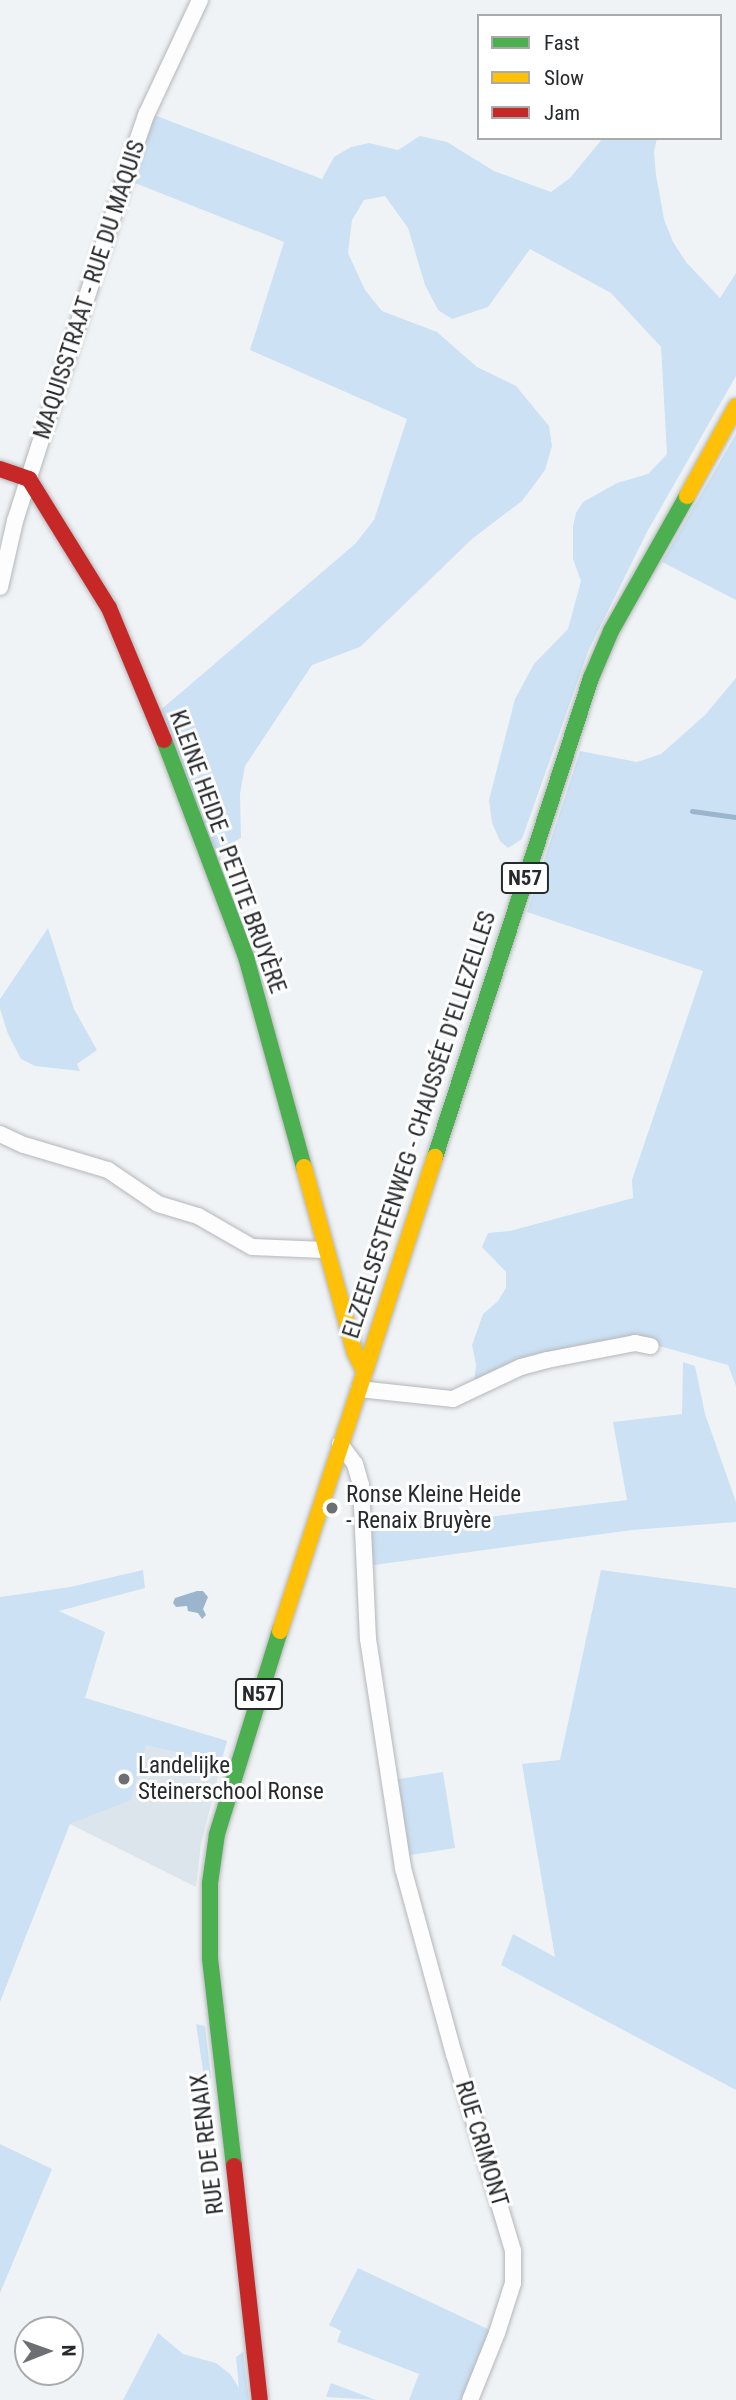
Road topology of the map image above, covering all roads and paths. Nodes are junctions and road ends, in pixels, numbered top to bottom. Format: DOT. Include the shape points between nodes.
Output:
graph roads {
  1 [pos="200,0"];
  2 [pos="736,407"];
  3 [pos="0,469"];
  4 [pos="29,479"];
  5 [pos="0,587"];
  6 [pos="0,1134"];
  7 [pos="325,1250"];
  8 [pos="651,1346"];
  9 [pos="364,1371"];
  10 [pos="359,1389"];
  11 [pos="340,1444"];
  12 [pos="211,1883"];
  13 [pos="260,2400"];
  14 [pos="470,2400"];
  1 -- 4 [label="street, MAQUISSTRAAT - RUE DU MAQUIS" via="147,113"];
  2 -- 9 [label="main road, ELZEELSESTEENWEG - CHAUSSÉE D'ELLEZELLES / N57" via="611,631 591,678"];
  3 -- 4 [label="main road"];
  4 -- 5 [label="street, MAQUISSTRAAT - RUE DU MAQUIS"];
  4 -- 7 [label="main road, KLEINE HEIDE - PETITE BRUYÈRE" via="109,608 187,796 246,957"];
  6 -- 7 [label="street" via="108,1170 158,1204 198,1216 252,1247"];
  7 -- 9 [label="main road, KLEINE HEIDE - PETITE BRUYÈRE"];
  8 -- 10 [label="street" via="635,1343 547,1360 453,1399"];
  9 -- 10 [label="main road, ELZEELSESTEENWEG - CHAUSSÉE D'ELLEZELLES / N57"];
  10 -- 11 [label="main road, ELZEELSESTEENWEG - CHAUSSÉE D'ELLEZELLES / N57"];
  11 -- 12 [label="main road, ELZEELSESTEENWEG - CHAUSSÉE D'ELLEZELLES / N57" via="236,1764 217,1834"];
  11 -- 14 [label="street, RUE CRIMONT" via="355,1464 361,1485 368,1639 408,1886 513,2251 513,2283"];
  12 -- 13 [label="main road, RUE DE RENAIX / N57" via="210,1957"];
}
